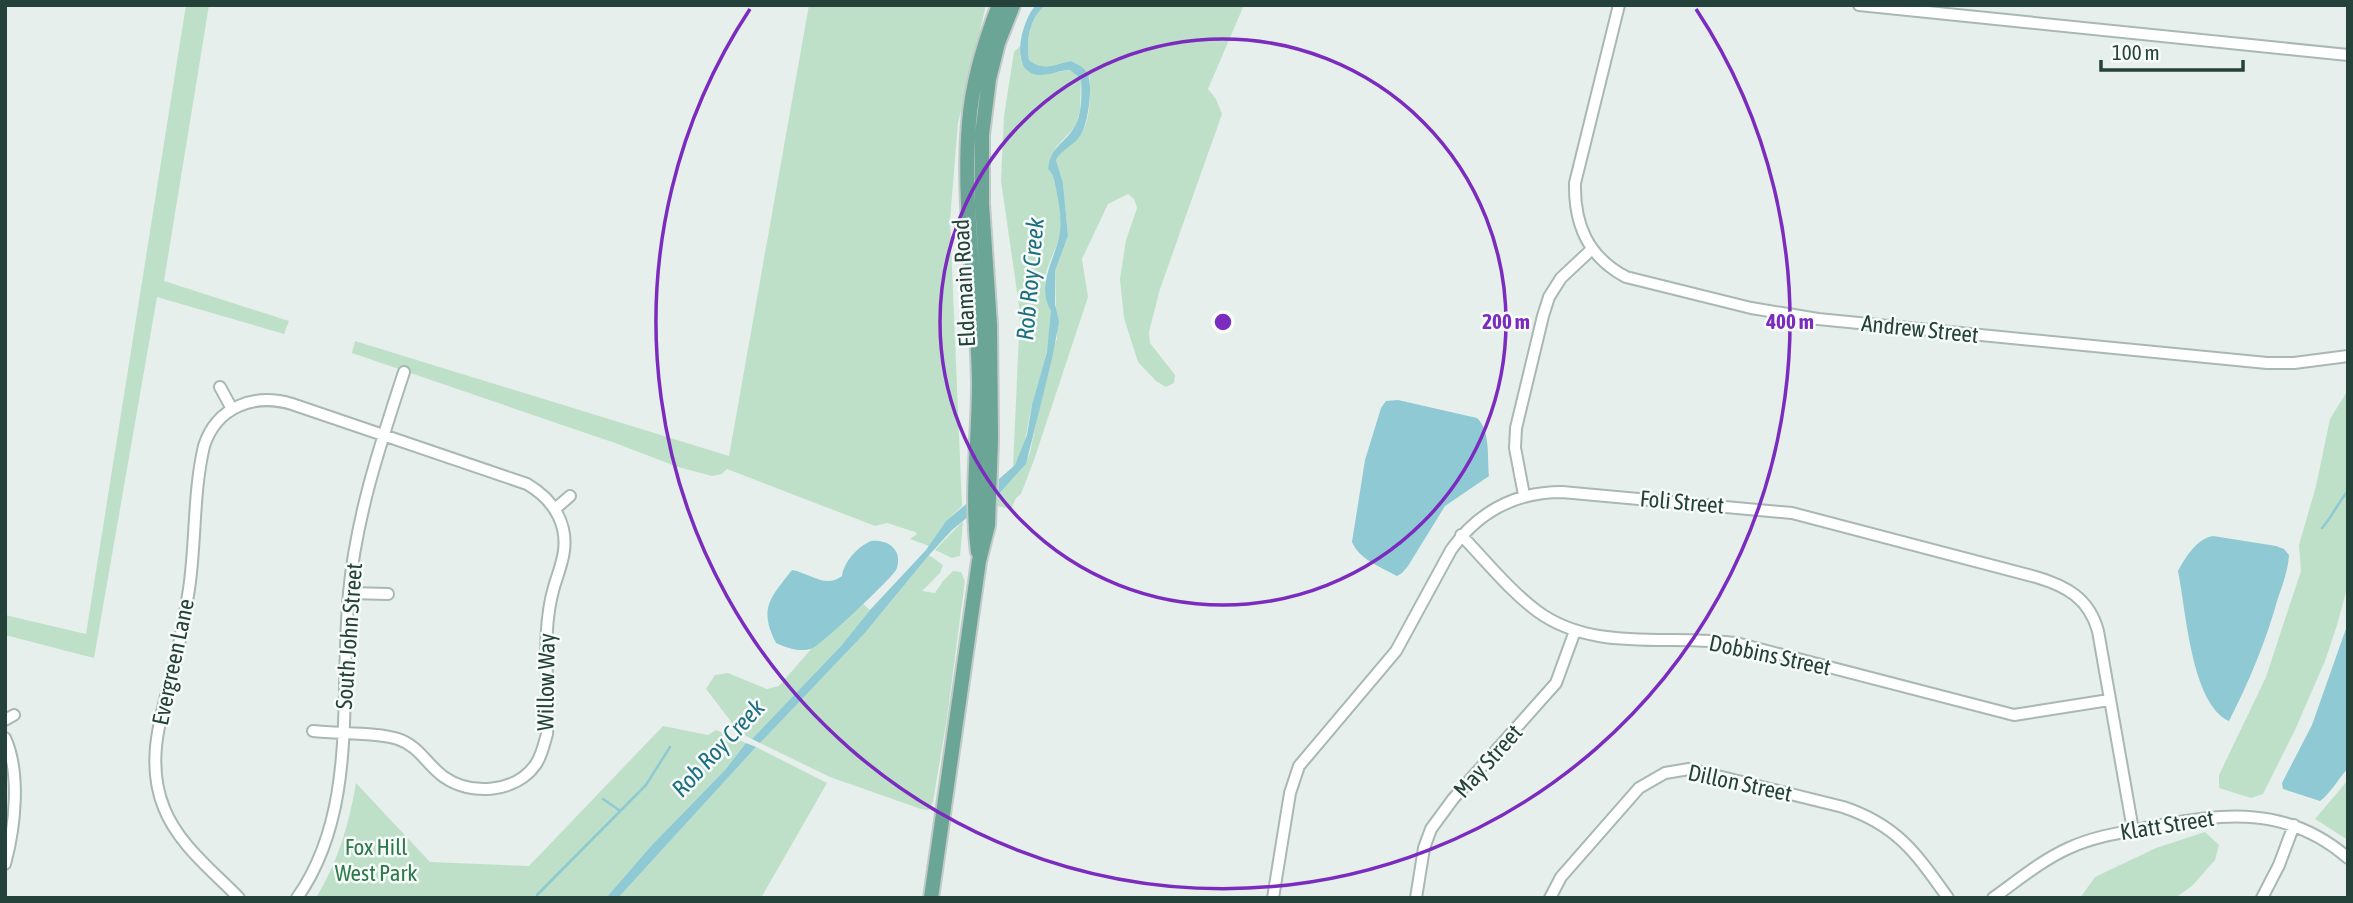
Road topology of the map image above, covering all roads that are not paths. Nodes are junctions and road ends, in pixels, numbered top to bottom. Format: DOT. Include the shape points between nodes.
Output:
graph roads {
  1 [pos="999,5"];
  2 [pos="1013,5"];
  3 [pos="1619,5"];
  4 [pos="1859,5"];
  5 [pos="2348,55"];
  6 [pos="1591,250"];
  7 [pos="2348,356"];
  8 [pos="404,372"];
  9 [pos="220,387"];
  10 [pos="232,409"];
  11 [pos="383,435"];
  12 [pos="1524,495"];
  13 [pos="570,496"];
  14 [pos="555,509"];
  15 [pos="1461,535"];
  16 [pos="979,561"];
  17 [pos="349,593"];
  18 [pos="388,594"];
  19 [pos="1575,631"];
  20 [pos="2109,700"];
  21 [pos="313,731"];
  22 [pos="342,735"];
  23 [pos="5,738"];
  24 [pos="2294,825"];
  25 [pos="2133,830"];
  26 [pos="2348,859"];
  27 [pos="5,864"];
  28 [pos="239,898"];
  29 [pos="297,898"];
  30 [pos="931,898"];
  31 [pos="1273,898"];
  32 [pos="1416,898"];
  33 [pos="1550,898"];
  34 [pos="1948,898"];
  35 [pos="1993,898"];
  36 [pos="2262,898"];
  1 -- 16 [label="main road, Eldamain Road" via="976,76 969,134 979,382 974,525"];
  2 -- 16 [label="main road, Eldamain Road" via="989,79 982,135 991,439 988,525"];
  3 -- 6 [label="street, Andrew Street" via="1575,183 1578,222"];
  4 -- 5 [label="street"];
  6 -- 7 [label="street, Andrew Street" via="1614,271 1642,283 1797,316 2267,363"];
  6 -- 12 [label="street" via="1561,278 1543,316 1516,428"];
  8 -- 11 [label="street, South John Street"];
  9 -- 10 [label="street"];
  10 -- 11 [label="street" via="250,401 277,399"];
  10 -- 28 [label="street, Evergreen Lane" via="218,421 204,446 189,587 155,757 160,797 170,822"];
  11 -- 14 [label="street" via="527,484"];
  11 -- 17 [label="street, South John Street" via="361,515"];
  12 -- 15 [label="street, Foli Street" via="1490,511"];
  12 -- 20 [label="street, Foli Street" via="1560,492 1792,513 2060,585 2082,601 2095,621"];
  13 -- 14 [label="street"];
  14 -- 22 [label="street, Willow Way" via="565,546 547,625 547,734 536,764 526,775 495,789 477,790 443,777 401,740"];
  15 -- 19 [label="street, Dobbins Street" via="1537,611"];
  15 -- 31 [label="street, Foli Street" via="1396,651 1299,766 1290,793"];
  16 -- 30 [label="main road, Eldamain Road"];
  17 -- 18 [label="street"];
  17 -- 22 [label="street, South John Street"];
  19 -- 20 [label="street, Dobbins Street" via="1616,638 1740,644 2014,715"];
  19 -- 32 [label="street, May Street" via="1556,683 1431,829"];
  20 -- 25 [label="street, Foli Street"];
  21 -- 22 [label="street, Willow Way"];
  22 -- 29 [label="street, South John Street" via="330,831"];
  23 -- 27 [label="street" via="15,782"];
  24 -- 25 [label="street, Klatt Street" via="2232,815"];
  24 -- 26 [label="street, Klatt Street"];
  24 -- 36 [label="street"];
  25 -- 35 [label="street, Klatt Street" via="2068,848"];
  33 -- 34 [label="street, Dillon Street" via="1561,877 1639,788 1662,774 1684,769 1867,816 1918,855"];
}
